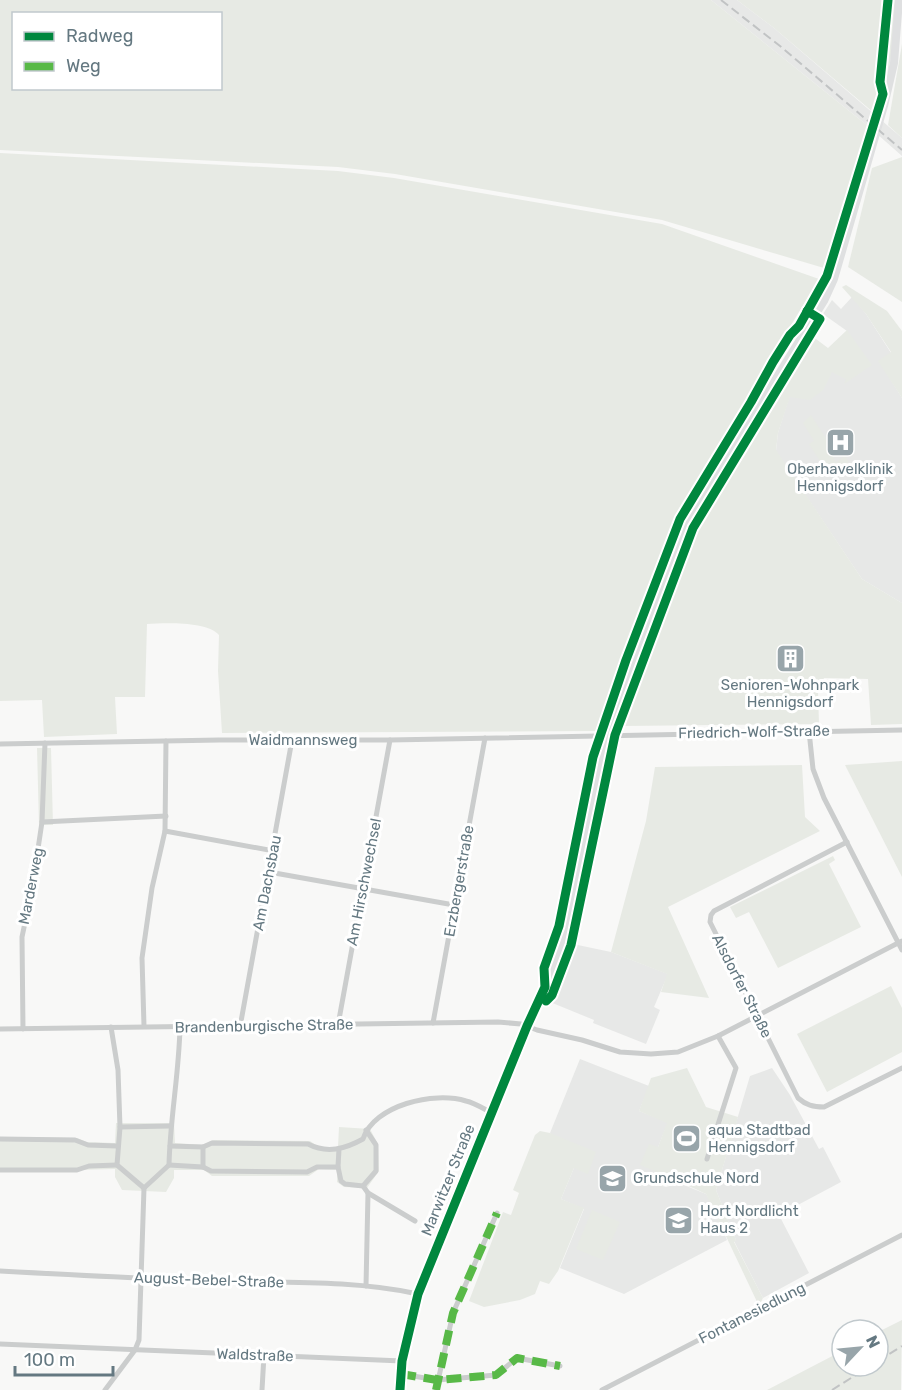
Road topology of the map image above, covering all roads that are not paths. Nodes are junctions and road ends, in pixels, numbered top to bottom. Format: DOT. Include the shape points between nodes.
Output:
graph roads {
  1 [pos="899,0"];
  2 [pos="902,730"];
  3 [pos="809,732"];
  4 [pos="606,735"];
  5 [pos="485,738"];
  6 [pos="292,740"];
  7 [pos="390,740"];
  8 [pos="166,741"];
  9 [pos="45,743"];
  10 [pos="0,744"];
  11 [pos="166,816"];
  12 [pos="42,822"];
  13 [pos="165,831"];
  14 [pos="847,842"];
  15 [pos="274,851"];
  16 [pos="269,872"];
  17 [pos="364,888"];
  18 [pos="454,905"];
  19 [pos="900,942"];
  20 [pos="902,950"];
  21 [pos="757,1016"];
  22 [pos="433,1023"];
  23 [pos="338,1025"];
  24 [pos="144,1026"];
  25 [pos="527,1026"];
  26 [pos="111,1027"];
  27 [pos="180,1027"];
  28 [pos="240,1027"];
  29 [pos="0,1029"];
  30 [pos="23,1029"];
  31 [pos="718,1035"];
  32 [pos="902,1068"];
  33 [pos="492,1113"];
  34 [pos="170,1126"];
  35 [pos="120,1127"];
  36 [pos="366,1130"];
  37 [pos="0,1139"];
  38 [pos="117,1146"];
  39 [pos="170,1146"];
  40 [pos="203,1148"];
  41 [pos="339,1149"];
  42 [pos="707,1159"];
  43 [pos="117,1165"];
  44 [pos="169,1165"];
  45 [pos="203,1167"];
  46 [pos="339,1167"];
  47 [pos="0,1170"];
  48 [pos="363,1186"];
  49 [pos="144,1188"];
  50 [pos="368,1193"];
  51 [pos="496,1213"];
  52 [pos="415,1221"];
  53 [pos="902,1235"];
  54 [pos="0,1271"];
  55 [pos="141,1279"];
  56 [pos="366,1286"];
  57 [pos="418,1294"];
  58 [pos="0,1344"];
  59 [pos="135,1350"];
  60 [pos="264,1355"];
  61 [pos="402,1361"];
  62 [pos="560,1366"];
  63 [pos="401,1374"];
  64 [pos="437,1380"];
  65 [pos="105,1390"];
  66 [pos="262,1390"];
  67 [pos="400,1390"];
  68 [pos="436,1390"];
  69 [pos="602,1390"];
  1 -- 4 [label="main road, Marwitzer Straße" via="894,63 834,279 688,523"];
  2 -- 3 [label="street, Friedrich-Wolf-Straße"];
  3 -- 4 [label="street, Friedrich-Wolf-Straße"];
  3 -- 14 [label="street" via="813,769"];
  4 -- 5 [label="street, Waidmannsweg"];
  4 -- 25 [label="main road, Marwitzer Straße" via="560,953"];
  5 -- 7 [label="street, Waidmannsweg"];
  5 -- 18 [label="street, Erzbergerstraße"];
  6 -- 7 [label="street, Waidmannsweg"];
  6 -- 8 [label="street, Waidmannsweg"];
  6 -- 15 [label="street, Am Dachsbau"];
  7 -- 17 [label="street, Am Hirschwechsel"];
  8 -- 9 [label="street, Waidmannsweg"];
  8 -- 11 [label="street"];
  9 -- 10 [label="street, Waidmannsweg"];
  9 -- 12 [label="street, Marderweg"];
  11 -- 12 [label="street"];
  11 -- 13 [label="street"];
  12 -- 30 [label="street, Marderweg" via="22,937"];
  13 -- 15 [label="street"];
  13 -- 24 [label="street" via="144,935"];
  14 -- 19 [label="street"];
  14 -- 21 [label="street, Alsdorfer Straße" via="711,915 713,930"];
  15 -- 16 [label="street, Am Dachsbau"];
  16 -- 17 [label="street"];
  16 -- 28 [label="street, Am Dachsbau"];
  17 -- 18 [label="street"];
  17 -- 23 [label="street, Am Hirschwechsel"];
  18 -- 22 [label="street, Erzbergerstraße"];
  19 -- 20 [label="street"];
  19 -- 21 [label="street, Brandenburgische Straße"];
  21 -- 31 [label="street, Brandenburgische Straße"];
  21 -- 32 [label="street, Alsdorfer Straße" via="798,1098 813,1107 824,1107"];
  22 -- 23 [label="street, Brandenburgische Straße"];
  22 -- 25 [label="street, Brandenburgische Straße" via="498,1022"];
  23 -- 28 [label="street, Brandenburgische Straße"];
  24 -- 26 [label="street, Brandenburgische Straße"];
  24 -- 27 [label="street, Brandenburgische Straße"];
  25 -- 31 [label="street, Brandenburgische Straße" via="632,1054 678,1052"];
  25 -- 33 [label="main road, Marwitzer Straße"];
  26 -- 30 [label="street, Brandenburgische Straße"];
  26 -- 35 [label="street" via="118,1070"];
  27 -- 28 [label="street, Brandenburgische Straße"];
  27 -- 34 [label="street" via="178,1077"];
  29 -- 30 [label="street, Brandenburgische Straße"];
  31 -- 42 [label="street" via="736,1068"];
  33 -- 36 [label="street" via="466,1100 417,1100 393,1110"];
  33 -- 57 [label="main road, Marwitzer Straße"];
  34 -- 35 [label="street"];
  34 -- 39 [label="street"];
  35 -- 38 [label="street"];
  36 -- 41 [label="street" via="363,1139"];
  36 -- 48 [label="street" via="376,1145 376,1171"];
  37 -- 38 [label="street" via="75,1140 88,1145"];
  38 -- 43 [label="street"];
  39 -- 40 [label="street"];
  39 -- 44 [label="street"];
  40 -- 41 [label="street" via="212,1143 308,1144 317,1149"];
  40 -- 45 [label="street"];
  41 -- 46 [label="street"];
  43 -- 47 [label="street" via="77,1170"];
  43 -- 49 [label="street"];
  44 -- 45 [label="street"];
  44 -- 49 [label="street"];
  45 -- 46 [label="street" via="211,1171 307,1173 317,1167"];
  46 -- 48 [label="street" via="341,1181"];
  48 -- 50 [label="street"];
  49 -- 55 [label="street"];
  50 -- 52 [label="street"];
  50 -- 56 [label="street"];
  51 -- 64 [label="street" via="453,1312"];
  53 -- 69 [label="street, Fontanesiedlung"];
  54 -- 55 [label="street, August-Bebel-Straße"];
  55 -- 56 [label="street, August-Bebel-Straße"];
  55 -- 59 [label="street" via="139,1340"];
  56 -- 57 [label="street, August-Bebel-Straße"];
  57 -- 61 [label="main road, Marwitzer Straße"];
  58 -- 59 [label="street, Waldstraße"];
  59 -- 60 [label="street, Waldstraße"];
  59 -- 65 [label="street"];
  60 -- 61 [label="street, Waldstraße"];
  60 -- 66 [label="street"];
  61 -- 63 [label="main road, Marwitzer Straße"];
  62 -- 64 [label="street" via="517,1358 496,1375"];
  63 -- 64 [label="street"];
  63 -- 67 [label="main road, Marwitzer Straße"];
  64 -- 68 [label="street"];
}
